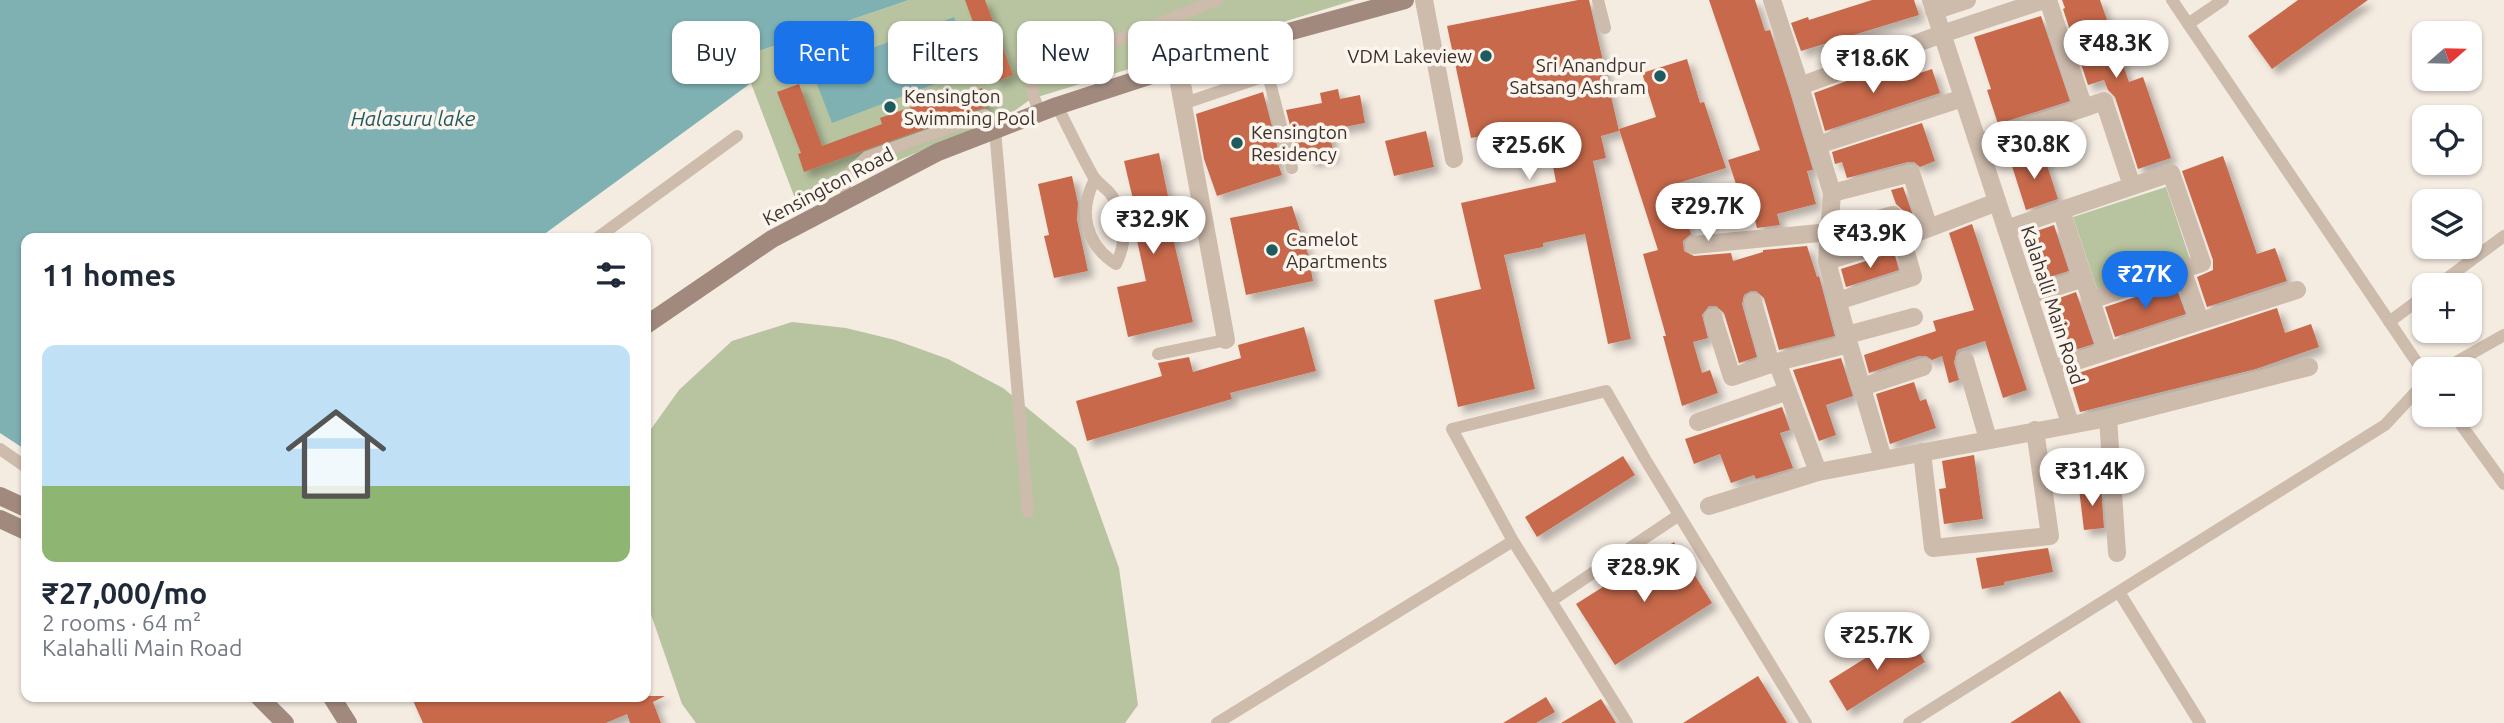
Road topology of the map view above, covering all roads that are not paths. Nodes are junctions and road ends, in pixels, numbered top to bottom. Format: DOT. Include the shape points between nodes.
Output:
graph roads {
  1 [pos="1217,0"];
  2 [pos="1405,0"];
  3 [pos="1424,0"];
  4 [pos="1598,0"];
  5 [pos="1772,0"];
  6 [pos="1967,0"];
  7 [pos="2046,0"];
  8 [pos="2172,0"];
  9 [pos="2223,0"];
  10 [pos="1932,5"];
  11 [pos="2188,24"];
  12 [pos="1605,28"];
  13 [pos="1293,31"];
  14 [pos="1942,34"];
  15 [pos="1128,83"];
  16 [pos="1182,84"];
  17 [pos="1184,84"];
  18 [pos="1241,84"];
  19 [pos="1270,84"];
  20 [pos="1800,86"];
  21 [pos="1963,98"];
  22 [pos="2084,108"];
  23 [pos="1049,110"];
  24 [pos="990,123"];
  25 [pos="737,136"];
  26 [pos="1978,143"];
  27 [pos="1818,145"];
  28 [pos="1454,159"];
  29 [pos="1292,168"];
  30 [pos="1095,179"];
  31 [pos="2132,186"];
  32 [pos="1832,193"];
  33 [pos="848,197"];
  34 [pos="1997,202"];
  35 [pos="2061,210"];
  36 [pos="1928,228"];
  37 [pos="2006,229"];
  38 [pos="1829,232"];
  39 [pos="604,233"];
  40 [pos="2504,236"];
  41 [pos="1902,239"];
  42 [pos="1694,245"];
  43 [pos="1827,261"];
  44 [pos="2182,269"];
  45 [pos="2454,273"];
  46 [pos="2084,278"];
  47 [pos="2297,290"];
  48 [pos="2028,296"];
  49 [pos="2091,300"];
  50 [pos="1838,301"];
  51 [pos="1752,302"];
  52 [pos="2412,305"];
  53 [pos="1713,317"];
  54 [pos="1914,317"];
  55 [pos="2200,321"];
  56 [pos="651,322"];
  57 [pos="2389,322"];
  58 [pos="2504,334"];
  59 [pos="1848,339"];
  60 [pos="1226,340"];
  61 [pos="2108,351"];
  62 [pos="1158,354"];
  63 [pos="2413,357"];
  64 [pos="2465,357"];
  65 [pos="1965,360"];
  66 [pos="1774,363"];
  67 [pos="1923,367"];
  68 [pos="2309,367"];
  69 [pos="2052,369"];
  70 [pos="1862,387"];
  71 [pos="1788,391"];
  72 [pos="2412,396"];
  73 [pos="2108,418"];
  74 [pos="1698,422"];
  75 [pos="2070,423"];
  76 [pos="2463,427"];
  77 [pos="2035,430"];
  78 [pos="1988,439"];
  79 [pos="0,449"];
  80 [pos="1922,452"];
  81 [pos="1884,459"];
  82 [pos="21,464"];
  83 [pos="1818,472"];
  84 [pos="2504,484"];
  85 [pos="0,496"];
  86 [pos="21,506"];
  87 [pos="1709,506"];
  88 [pos="1028,512"];
  89 [pos="1679,514"];
  90 [pos="0,519"];
  91 [pos="21,529"];
  92 [pos="1513,541"];
  93 [pos="2117,553"];
  94 [pos="2119,592"];
  95 [pos="1551,601"];
  96 [pos="264,702"];
  97 [pos="335,702"];
  98 [pos="285,723"];
  99 [pos="348,723"];
  100 [pos="1217,723"];
  101 [pos="1627,723"];
  102 [pos="1806,723"];
  103 [pos="1909,723"];
  104 [pos="2200,723"];
  1 -- 23 [label="lane" via="1031,75 1033,95"];
  2 -- 13 [label="main road, Kensington Road"];
  3 -- 28 [label="street"];
  4 -- 12 [label="lane"];
  5 -- 20 [label="street"];
  6 -- 10 [label="street"];
  7 -- 14 [label="street"];
  7 -- 22 [label="street"];
  8 -- 11 [label="lane"];
  9 -- 11 [label="lane"];
  10 -- 14 [label="street, Kalahalli Main Road"];
  11 -- 57 [label="lane"];
  14 -- 20 [label="street"];
  14 -- 21 [label="street, Kalahalli Main Road"];
  15 -- 23 [label="main road, Kensington Road"];
  16 -- 60 [label="street"];
  17 -- 18 [label="lane" via="1188,102"];
  19 -- 29 [label="lane"];
  20 -- 27 [label="street"];
  21 -- 26 [label="street, Kalahalli Main Road"];
  21 -- 27 [label="street"];
  22 -- 26 [label="street"];
  22 -- 31 [label="street" via="2104,101"];
  23 -- 24 [label="main road, Kensington Road"];
  23 -- 30 [label="lane"];
  24 -- 33 [label="main road, Kensington Road"];
  24 -- 33 [label="lane" via="867,157 842,180"];
  24 -- 88 [label="lane"];
  25 -- 39 [label="lane"];
  26 -- 34 [label="street, Kalahalli Main Road"];
  27 -- 32 [label="street"];
  30 -- 30 [label="lane" via="1112,196 1122,217 1124,242 1115,264 1093,242 1086,222 1086,200"];
  31 -- 35 [label="street"];
  31 -- 44 [label="street" via="2171,173 2202,263"];
  32 -- 36 [label="street" via="1911,173"];
  32 -- 38 [label="street"];
  33 -- 56 [label="main road, Kensington Road" via="772,239"];
  34 -- 36 [label="street"];
  34 -- 37 [label="street, Kalahalli Main Road"];
  35 -- 37 [label="street"];
  35 -- 46 [label="street"];
  36 -- 41 [label="street"];
  37 -- 48 [label="street, Kalahalli Main Road"];
  38 -- 41 [label="street" via="1893,215"];
  38 -- 42 [label="street"];
  38 -- 43 [label="street"];
  40 -- 45 [label="lane"];
  41 -- 43 [label="street"];
  41 -- 50 [label="street" via="1913,276"];
  43 -- 50 [label="street"];
  44 -- 49 [label="street"];
  44 -- 55 [label="street"];
  46 -- 48 [label="street"];
  46 -- 49 [label="street"];
  47 -- 55 [label="street"];
  48 -- 69 [label="street, Kalahalli Main Road"];
  49 -- 61 [label="street"];
  50 -- 59 [label="street"];
  51 -- 66 [label="street"];
  52 -- 57 [label="lane"];
  53 -- 66 [label="street" via="1732,377"];
  54 -- 59 [label="street"];
  55 -- 61 [label="street"];
  57 -- 63 [label="lane"];
  58 -- 64 [label="lane"];
  59 -- 66 [label="street"];
  59 -- 70 [label="street"];
  60 -- 62 [label="lane"];
  61 -- 69 [label="street"];
  65 -- 78 [label="street"];
  66 -- 71 [label="street"];
  67 -- 70 [label="street"];
  68 -- 73 [label="street"];
  69 -- 75 [label="street, Kalahalli Main Road"];
  70 -- 81 [label="street"];
  71 -- 74 [label="street"];
  71 -- 83 [label="street"];
  72 -- 94 [label="lane" via="2385,425"];
  73 -- 75 [label="street"];
  73 -- 93 [label="street"];
  75 -- 77 [label="street"];
  76 -- 84 [label="lane"];
  77 -- 78 [label="street"];
  77 -- 80 [label="street" via="2050,536 1933,548"];
  78 -- 80 [label="street"];
  79 -- 82 [label="lane"];
  80 -- 81 [label="street"];
  81 -- 83 [label="street"];
  83 -- 87 [label="street"];
  85 -- 86 [label="main road"];
  89 -- 92 [label="lane" via="1606,391 1452,429"];
  89 -- 95 [label="lane"];
  89 -- 102 [label="lane"];
  90 -- 91 [label="main road"];
  92 -- 95 [label="lane"];
  92 -- 100 [label="lane"];
  94 -- 103 [label="lane"];
  94 -- 104 [label="lane"];
  95 -- 101 [label="lane"];
  96 -- 98 [label="main road"];
  97 -- 99 [label="main road"];
}
